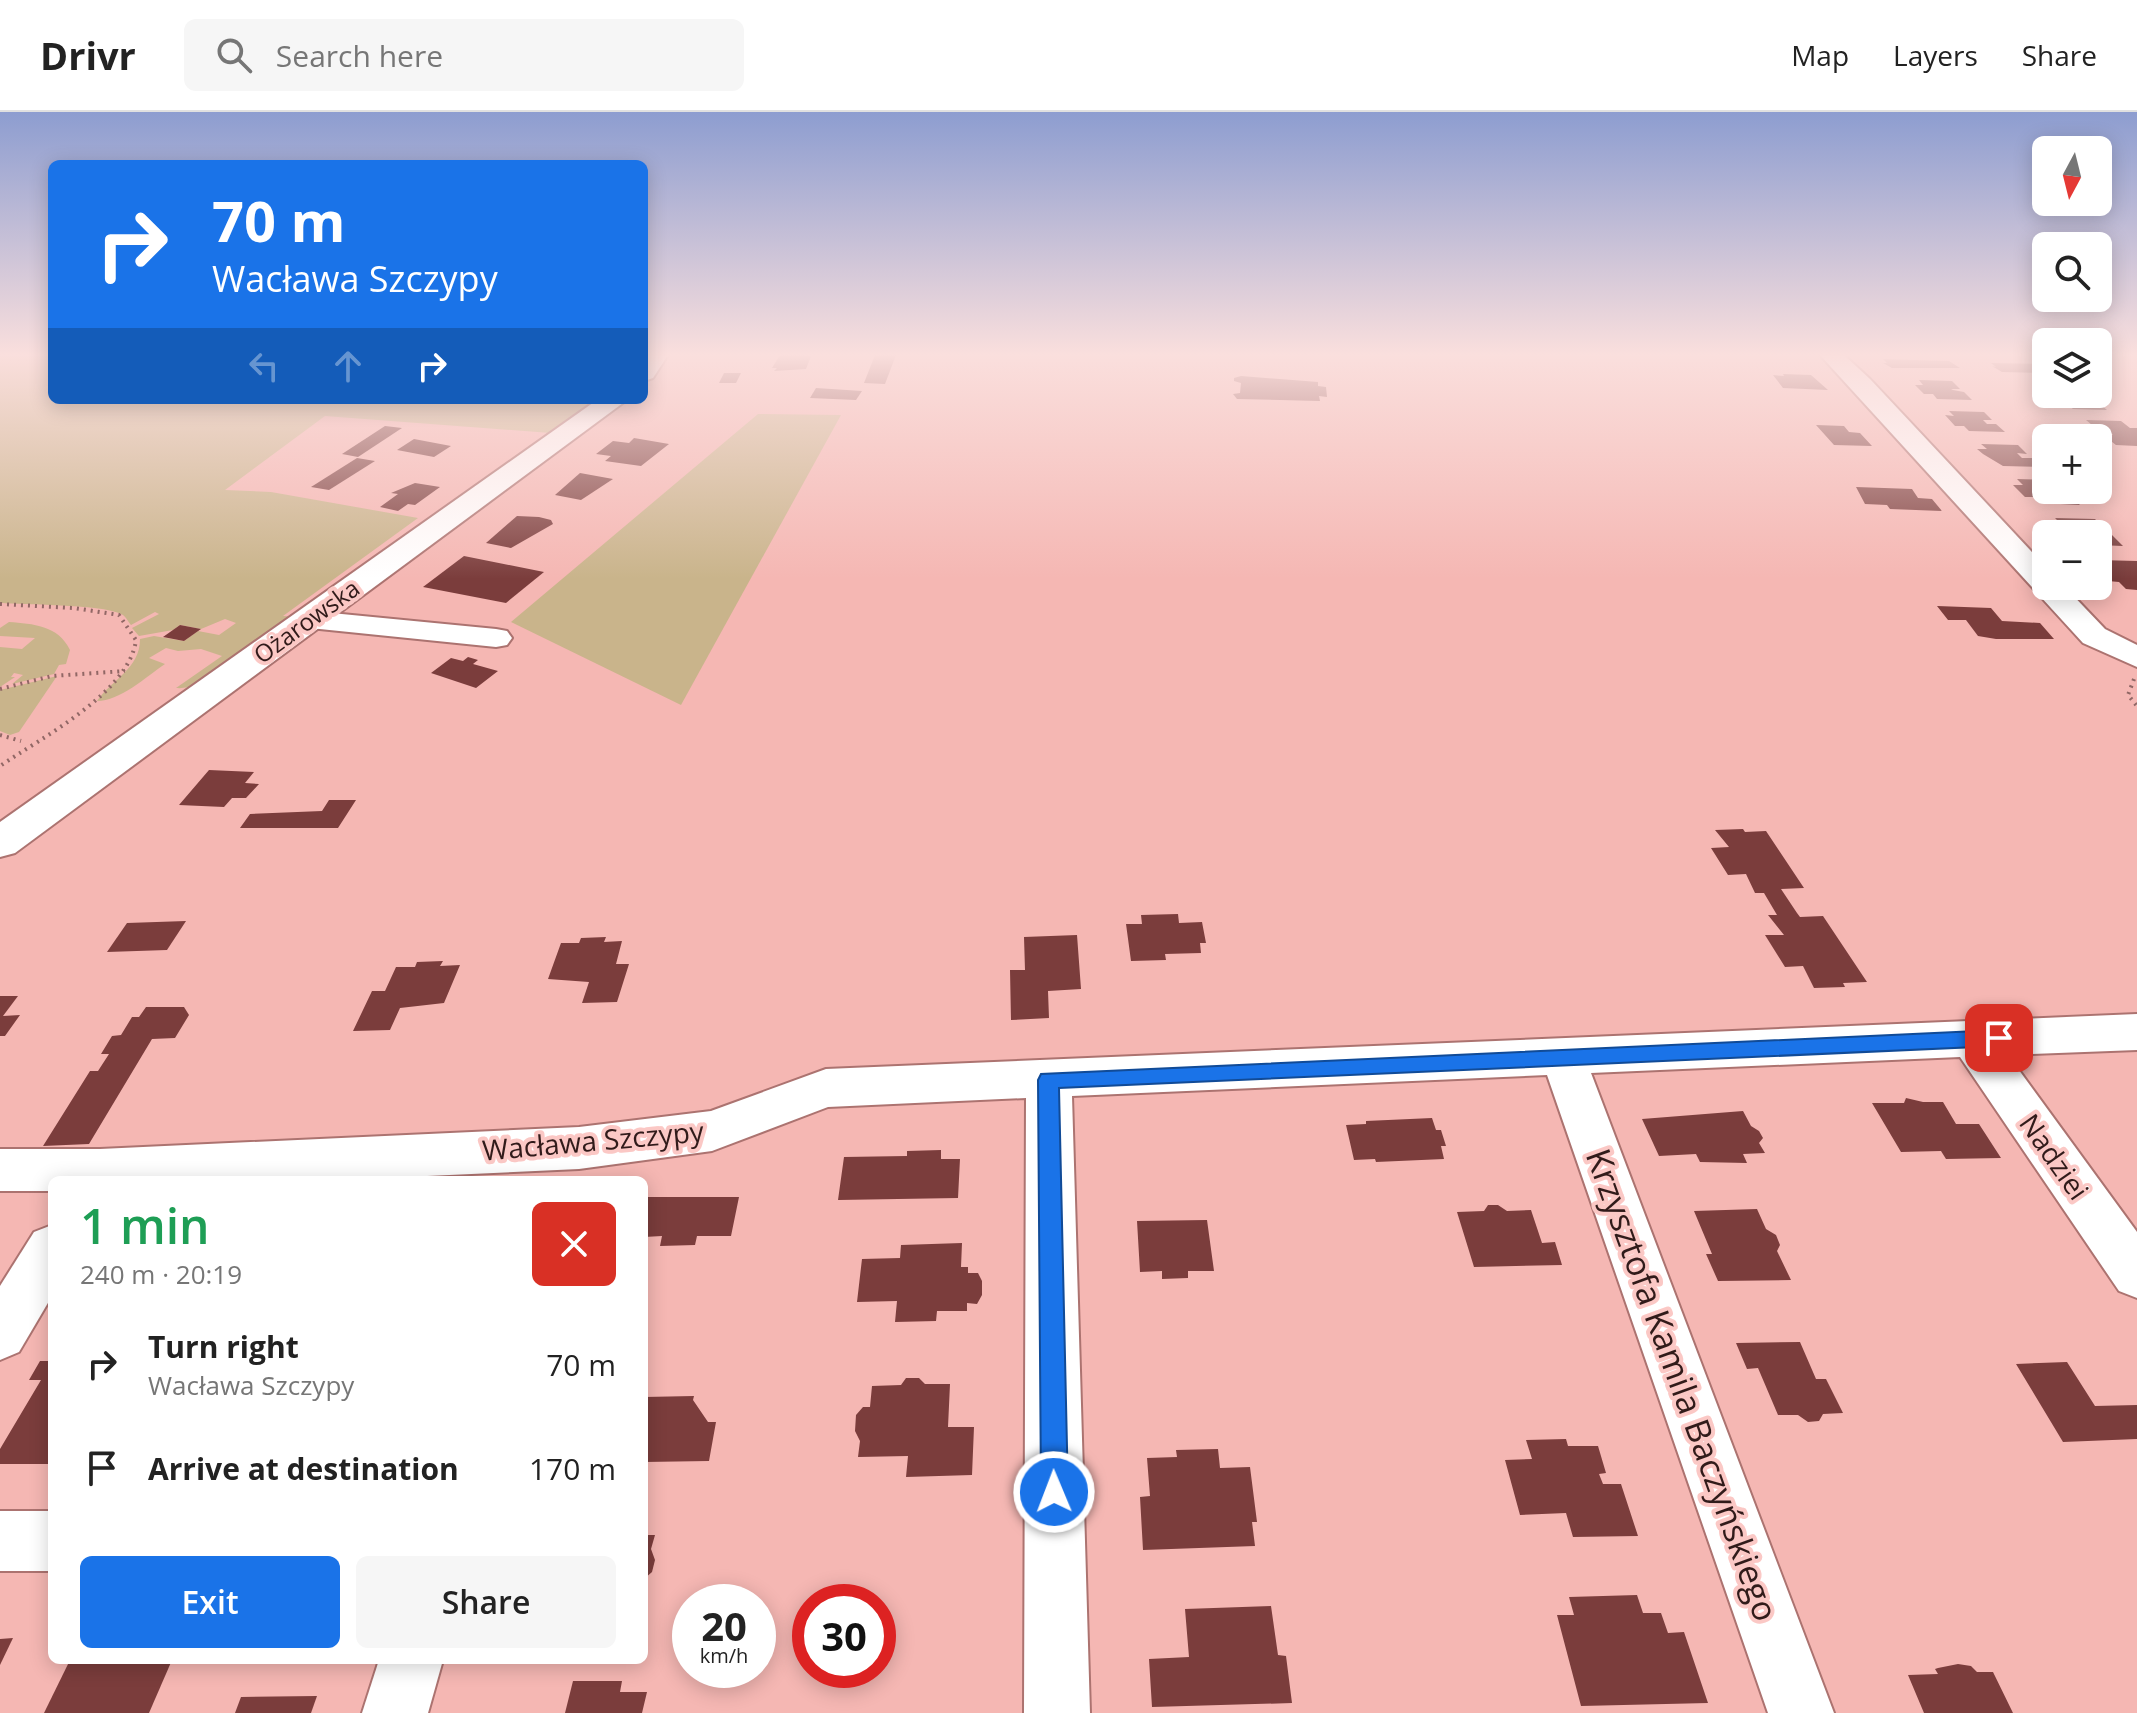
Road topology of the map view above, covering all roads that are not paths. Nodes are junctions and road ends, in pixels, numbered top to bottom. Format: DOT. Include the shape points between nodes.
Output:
graph roads {
  1 [pos="573,430"];
  2 [pos="1904,430"];
  3 [pos="2032,569"];
  4 [pos="2061,600"];
  5 [pos="311,620"];
  6 [pos="496,638"];
  7 [pos="2137,657"];
  8 [pos="0,843"];
  9 [pos="2137,1032"];
  10 [pos="1972,1039"];
  11 [pos="1563,1058"];
  12 [pos="1049,1080"];
  13 [pos="574,1164"];
  14 [pos="0,1170"];
  15 [pos="97,1175"];
  16 [pos="48,1256"];
  17 [pos="2137,1274"];
  18 [pos="0,1334"];
  19 [pos="0,1541"];
  20 [pos="48,1541"];
  21 [pos="410,1664"];
  22 [pos="395,1713"];
  23 [pos="1057,1713"];
  24 [pos="1801,1713"];
  1 -- 5 [label="main road, Ożarowska"];
  2 -- 3 [label="street"];
  4 -- 7 [label="street" via="2094,636"];
  5 -- 6 [label="street"];
  5 -- 8 [label="main road, Ożarowska"];
  9 -- 10 [label="street, Wacława Szczypy"];
  10 -- 11 [label="street, Wacława Szczypy"];
  10 -- 17 [label="street, Nadziei"];
  11 -- 12 [label="street, Wacława Szczypy"];
  11 -- 24 [label="street, Krzysztofa Kamila Baczyńskiego"];
  12 -- 13 [label="street, Wacława Szczypy" via="826,1088 712,1131"];
  12 -- 23 [label="street"];
  13 -- 15 [label="street, Wacława Szczypy"];
  14 -- 15 [label="street, Wacława Szczypy"];
  16 -- 18 [label="street"];
  19 -- 20 [label="street"];
  21 -- 22 [label="street"];
}
